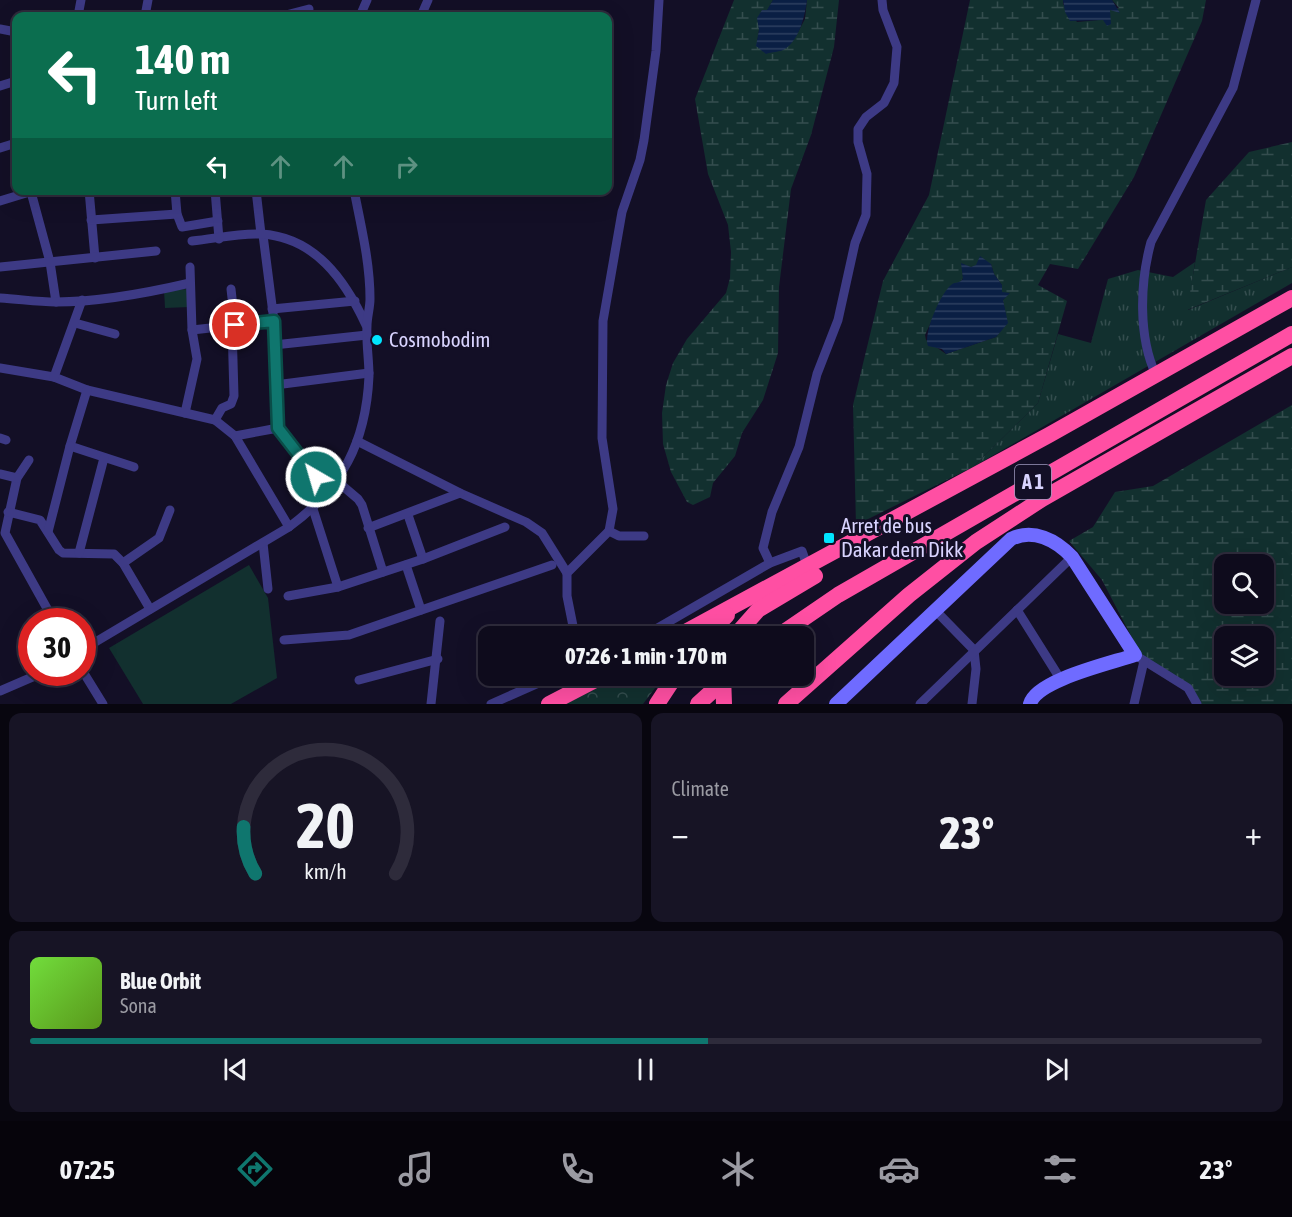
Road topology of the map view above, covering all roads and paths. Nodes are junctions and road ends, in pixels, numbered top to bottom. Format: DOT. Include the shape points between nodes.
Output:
graph roads {
  1 [pos="659,0"];
  2 [pos="882,0"];
  3 [pos="1256,0"];
  4 [pos="20,195"];
  5 [pos="34,195"];
  6 [pos="89,195"];
  7 [pos="175,195"];
  8 [pos="215,195"];
  9 [pos="257,195"];
  10 [pos="355,195"];
  11 [pos="0,201"];
  12 [pos="177,214"];
  13 [pos="91,220"];
  14 [pos="218,220"];
  15 [pos="262,235"];
  16 [pos="219,238"];
  17 [pos="192,241"];
  18 [pos="156,251"];
  19 [pos="95,258"];
  20 [pos="50,262"];
  21 [pos="0,267"];
  22 [pos="190,267"];
  23 [pos="190,283"];
  24 [pos="231,289"];
  25 [pos="0,298"];
  26 [pos="1292,298"];
  27 [pos="82,300"];
  28 [pos="355,301"];
  29 [pos="56,302"];
  30 [pos="272,309"];
  31 [pos="1292,310"];
  32 [pos="274,321"];
  33 [pos="75,323"];
  34 [pos="234,326"];
  35 [pos="192,330"];
  36 [pos="367,331"];
  37 [pos="115,334"];
  38 [pos="1292,334"];
  39 [pos="274,345"];
  40 [pos="1292,356"];
  41 [pos="0,368"];
  42 [pos="369,373"];
  43 [pos="1156,375"];
  44 [pos="54,377"];
  45 [pos="275,385"];
  46 [pos="87,390"];
  47 [pos="184,413"];
  48 [pos="215,420"];
  49 [pos="278,428"];
  50 [pos="235,436"];
  51 [pos="357,441"];
  52 [pos="70,446"];
  53 [pos="104,458"];
  54 [pos="29,460"];
  55 [pos="134,467"];
  56 [pos="0,474"];
  57 [pos="16,478"];
  58 [pos="338,482"];
  59 [pos="329,493"];
  60 [pos="460,493"];
  61 [pos="313,509"];
  62 [pos="170,510"];
  63 [pos="8,512"];
  64 [pos="408,515"];
  65 [pos="289,527"];
  66 [pos="505,527"];
  67 [pos="368,528"];
  68 [pos="609,531"];
  69 [pos="48,532"];
  70 [pos="644,536"];
  71 [pos="263,543"];
  72 [pos="79,553"];
  73 [pos="1072,557"];
  74 [pos="423,559"];
  75 [pos="123,563"];
  76 [pos="770,563"];
  77 [pos="405,565"];
  78 [pos="552,565"];
  79 [pos="808,568"];
  80 [pos="382,572"];
  81 [pos="567,573"];
  82 [pos="338,587"];
  83 [pos="268,589"];
  84 [pos="288,596"];
  85 [pos="741,602"];
  86 [pos="47,608"];
  87 [pos="150,609"];
  88 [pos="934,609"];
  89 [pos="421,610"];
  90 [pos="1017,610"];
  91 [pos="440,621"];
  92 [pos="878,622"];
  93 [pos="573,626"];
  94 [pos="661,626"];
  95 [pos="697,626"];
  96 [pos="717,626"];
  97 [pos="744,626"];
  98 [pos="793,626"];
  99 [pos="284,640"];
  100 [pos="96,642"];
  101 [pos="974,650"];
  102 [pos="1140,658"];
  103 [pos="438,659"];
  104 [pos="359,680"];
  105 [pos="1061,680"];
  106 [pos="18,683"];
  107 [pos="92,686"];
  108 [pos="532,686"];
  109 [pos="584,686"];
  110 [pos="669,686"];
  111 [pos="718,686"];
  112 [pos="723,686"];
  113 [pos="0,691"];
  114 [pos="103,704"];
  115 [pos="432,704"];
  116 [pos="491,704"];
  117 [pos="549,704"];
  118 [pos="657,704"];
  119 [pos="698,704"];
  120 [pos="723,704"];
  121 [pos="786,704"];
  122 [pos="801,704"];
  123 [pos="836,704"];
  124 [pos="920,704"];
  125 [pos="972,704"];
  126 [pos="1030,704"];
  127 [pos="1134,704"];
  128 [pos="1197,704"];
  1 -- 68 [label="street" via="644,140 622,212 603,321 602,438 613,509"];
  2 -- 76 [label="street" via="897,47 894,83 884,103 858,129 867,174 866,215 855,243 838,320 809,401 799,447 772,512 763,548"];
  3 -- 43 [label="street" via="1233,88 1151,242 1144,318"];
  4 -- 11 [label="street"];
  5 -- 20 [label="street"];
  6 -- 13 [label="street"];
  7 -- 12 [label="street"];
  8 -- 14 [label="street"];
  9 -- 15 [label="street"];
  10 -- 36 [label="street" via="367,258"];
  12 -- 13 [label="street"];
  12 -- 14 [label="street" via="182,227"];
  13 -- 19 [label="street"];
  14 -- 16 [label="street"];
  15 -- 16 [label="street"];
  15 -- 28 [label="street" via="305,248 324,260"];
  15 -- 30 [label="street"];
  16 -- 17 [label="street"];
  18 -- 19 [label="street"];
  19 -- 20 [label="street"];
  20 -- 21 [label="street"];
  20 -- 29 [label="street"];
  22 -- 23 [label="street"];
  23 -- 27 [label="street"];
  23 -- 35 [label="street"];
  24 -- 34 [label="street"];
  25 -- 29 [label="street"];
  26 -- 43 [label="highway"];
  27 -- 29 [label="street"];
  27 -- 33 [label="street"];
  28 -- 30 [label="street"];
  28 -- 36 [label="street"];
  30 -- 32 [label="street"];
  31 -- 97 [label="highway" via="777,597"];
  32 -- 34 [label="street"];
  32 -- 39 [label="street"];
  33 -- 37 [label="street"];
  33 -- 44 [label="street"];
  34 -- 35 [label="street"];
  34 -- 48 [label="street" via="234,396"];
  35 -- 47 [label="street" via="197,359"];
  36 -- 39 [label="street"];
  36 -- 42 [label="street"];
  38 -- 98 [label="highway, A 1" via="838,595"];
  39 -- 45 [label="street"];
  40 -- 92 [label="highway, A 1" via="1011,519 940,569"];
  41 -- 44 [label="street"];
  42 -- 45 [label="street"];
  42 -- 51 [label="street" via="368,397"];
  43 -- 79 [label="highway"];
  44 -- 46 [label="street"];
  45 -- 49 [label="street"];
  46 -- 47 [label="street"];
  46 -- 52 [label="street"];
  47 -- 48 [label="street"];
  48 -- 50 [label="street"];
  49 -- 50 [label="street"];
  49 -- 59 [label="street"];
  50 -- 65 [label="street"];
  51 -- 58 [label="street"];
  51 -- 60 [label="street"];
  52 -- 53 [label="street"];
  52 -- 69 [label="street"];
  53 -- 55 [label="street"];
  53 -- 72 [label="street"];
  54 -- 57 [label="street"];
  56 -- 57 [label="street"];
  57 -- 63 [label="street"];
  58 -- 59 [label="street"];
  58 -- 67 [label="street" via="358,499"];
  59 -- 61 [label="street"];
  60 -- 64 [label="street"];
  60 -- 81 [label="street" via="543,533"];
  61 -- 65 [label="street"];
  61 -- 82 [label="street"];
  62 -- 75 [label="street" via="159,538"];
  63 -- 69 [label="street" via="40,520"];
  63 -- 86 [label="street" via="5,533"];
  64 -- 67 [label="street"];
  64 -- 74 [label="street"];
  65 -- 71 [label="street"];
  66 -- 74 [label="street"];
  67 -- 80 [label="street"];
  68 -- 70 [label="street" via="619,536"];
  68 -- 81 [label="street"];
  69 -- 72 [label="street" via="59,550"];
  71 -- 83 [label="street"];
  71 -- 87 [label="street"];
  72 -- 75 [label="street" via="107,552"];
  73 -- 88 [label="street" via="1050,540 1032,534 1018,536"];
  73 -- 90 [label="street"];
  73 -- 102 [label="street"];
  74 -- 77 [label="street"];
  75 -- 87 [label="street"];
  76 -- 79 [label="street" via="802,551"];
  76 -- 94 [label="street"];
  77 -- 80 [label="street"];
  77 -- 89 [label="street"];
  78 -- 89 [label="street"];
  79 -- 85 [label="highway"];
  80 -- 82 [label="street"];
  81 -- 93 [label="street"];
  82 -- 84 [label="street"];
  85 -- 95 [label="highway"];
  85 -- 96 [label="highway"];
  87 -- 100 [label="street"];
  88 -- 101 [label="street"];
  88 -- 123 [label="street"];
  89 -- 99 [label="street" via="349,635"];
  90 -- 101 [label="street"];
  90 -- 105 [label="street"];
  91 -- 103 [label="street"];
  92 -- 121 [label="highway"];
  92 -- 122 [label="highway, A 1"];
  101 -- 124 [label="street"];
  101 -- 125 [label="street"];
  102 -- 105 [label="street"];
  102 -- 127 [label="street"];
  102 -- 128 [label="street" via="1188,688"];
  103 -- 104 [label="street"];
  103 -- 115 [label="street"];
  105 -- 126 [label="street" via="1038,692"];
  106 -- 113 [label="street"];
  107 -- 114 [label="street"];
  108 -- 116 [label="street"];
  109 -- 117 [label="highway"];
  110 -- 118 [label="highway"];
  111 -- 119 [label="highway"];
  112 -- 120 [label="highway, bridge"];
}
